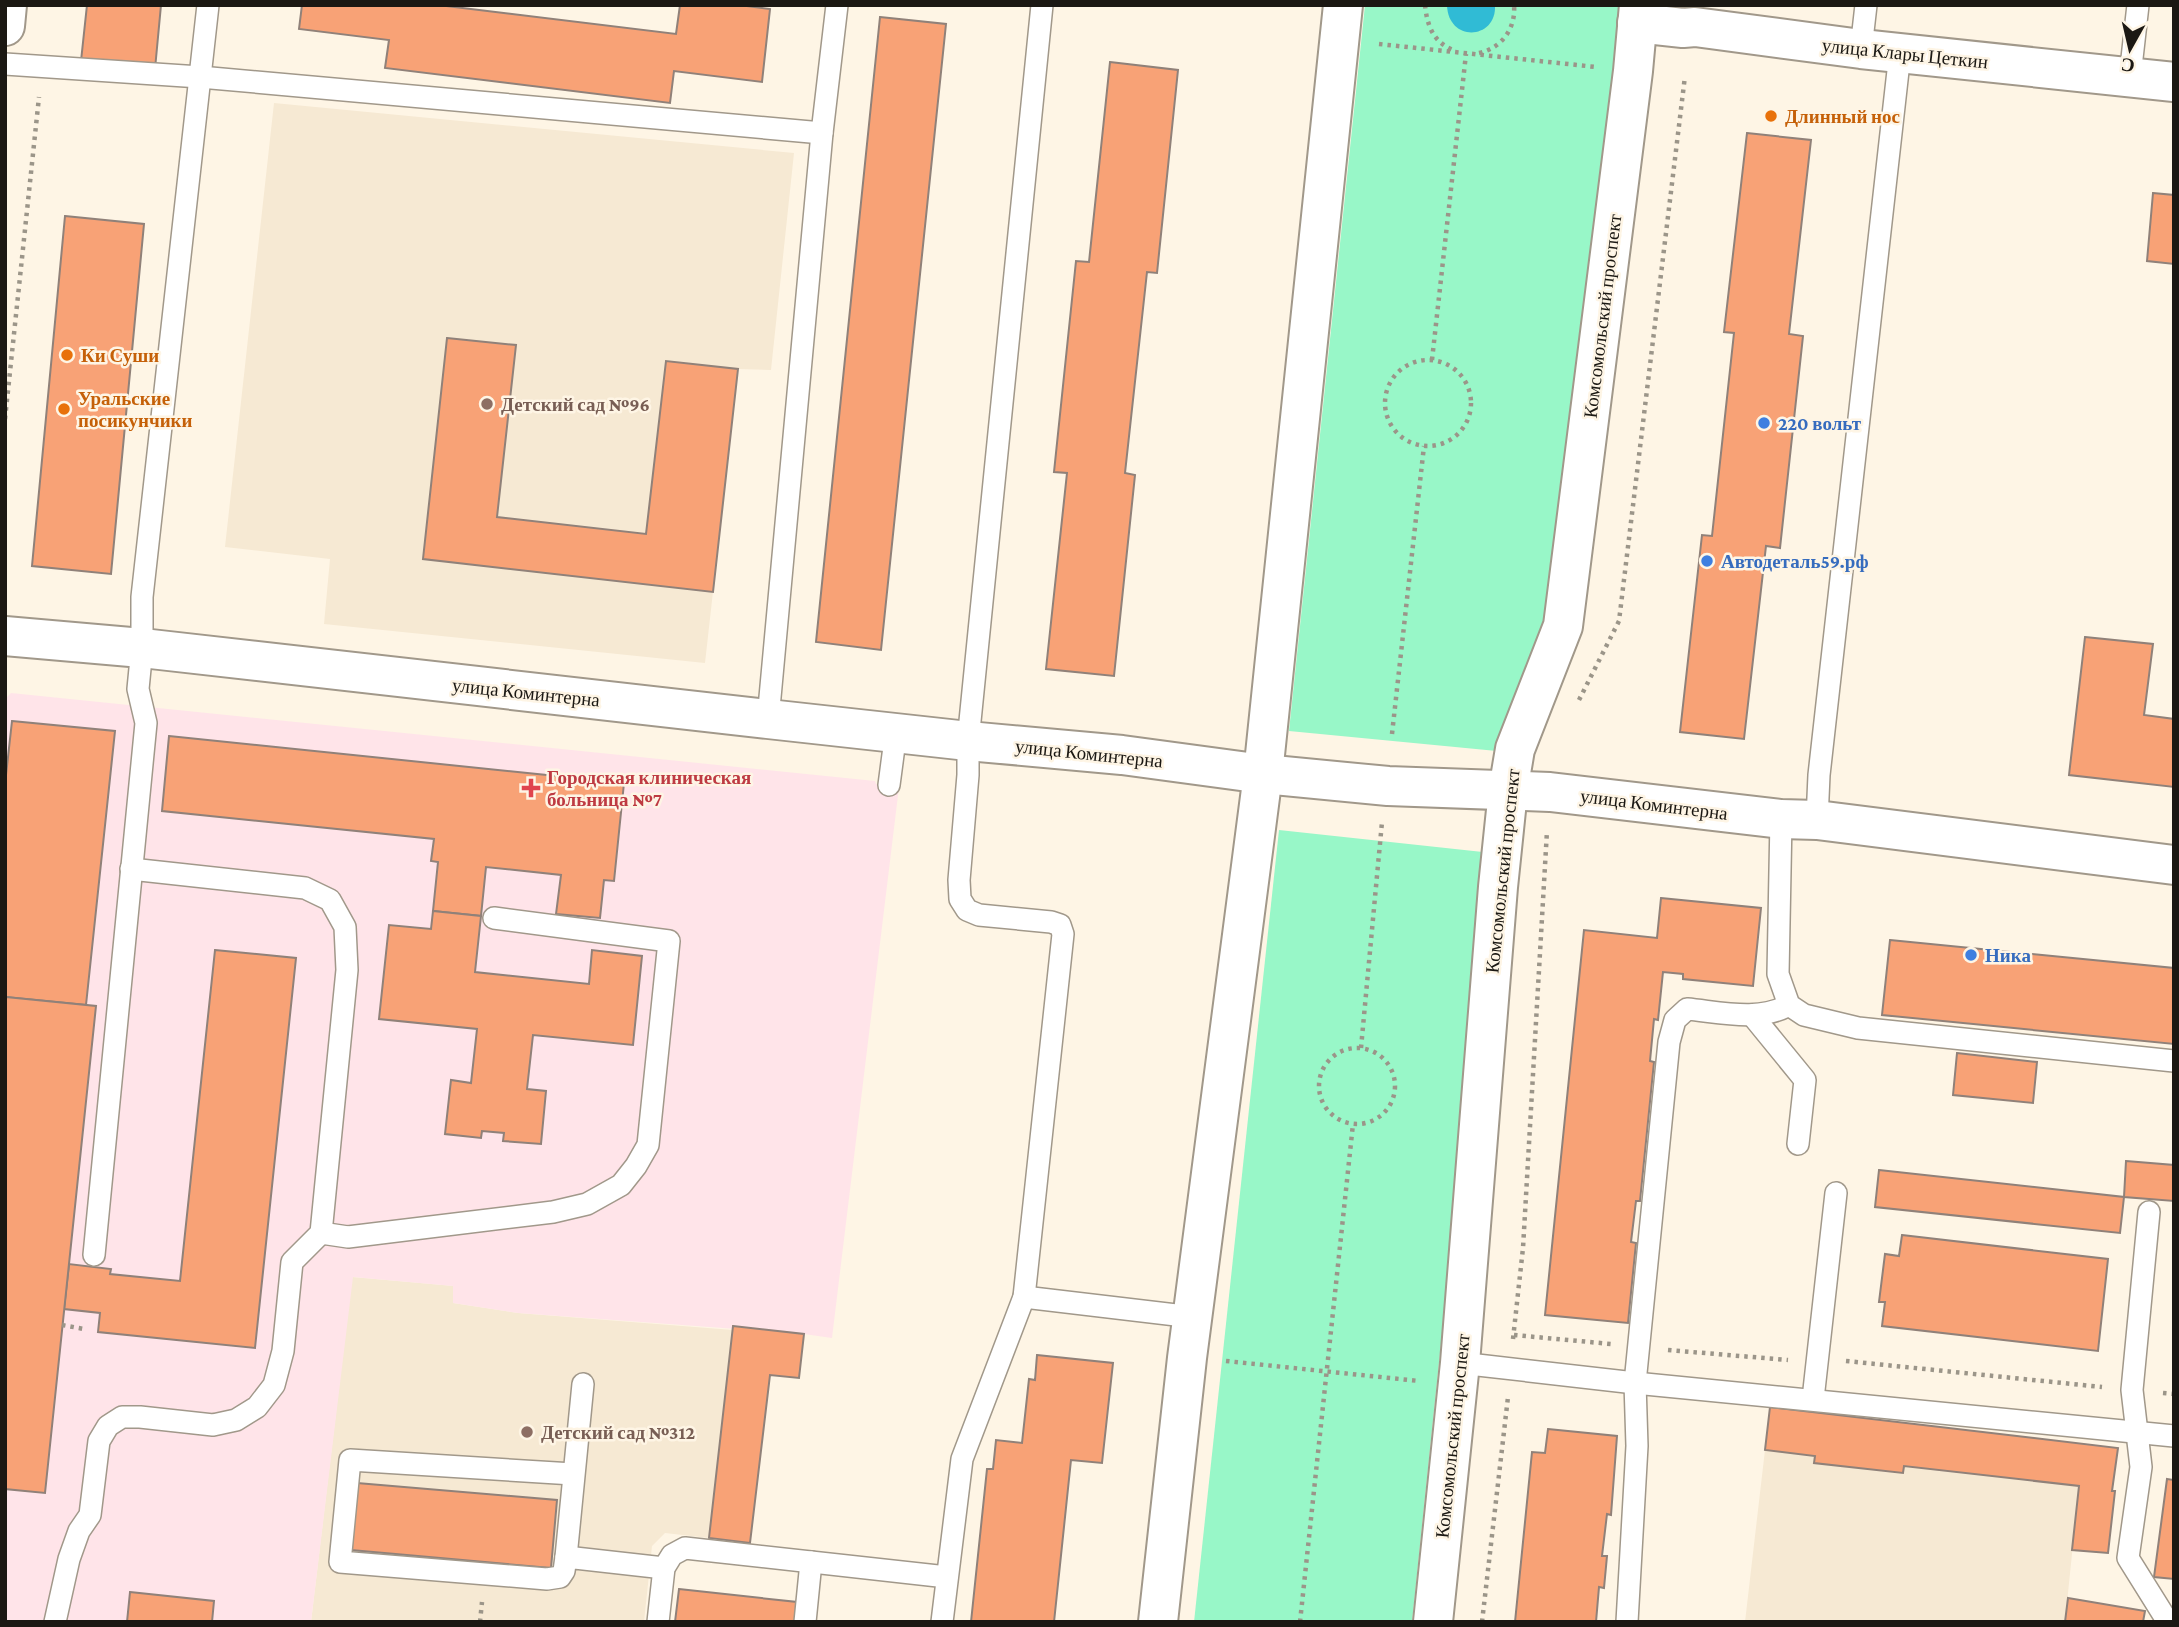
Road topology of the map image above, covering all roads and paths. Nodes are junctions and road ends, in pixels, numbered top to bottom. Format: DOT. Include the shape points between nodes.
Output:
graph roads {
  1 [pos="7,5"];
  2 [pos="208,5"];
  3 [pos="837,5"];
  4 [pos="1042,5"];
  5 [pos="1425,5"];
  6 [pos="1514,5"];
  7 [pos="1866,5"];
  8 [pos="2138,5"];
  9 [pos="1638,14"];
  10 [pos="1341,22"];
  11 [pos="5,26"];
  12 [pos="1861,49"];
  13 [pos="1900,53"];
  14 [pos="1466,54"];
  15 [pos="5,64"];
  16 [pos="42,68"];
  17 [pos="1607,69"];
  18 [pos="1685,76"];
  19 [pos="2130,76"];
  20 [pos="200,77"];
  21 [pos="2174,82"];
  22 [pos="822,133"];
  23 [pos="1432,359"];
  24 [pos="5,419"];
  25 [pos="1424,446"];
  26 [pos="5,636"];
  27 [pos="142,648"];
  28 [pos="1578,701"];
  29 [pos="768,719"];
  30 [pos="896,732"];
  31 [pos="1392,734"];
  32 [pos="968,741"];
  33 [pos="1263,774"];
  34 [pos="889,785"];
  35 [pos="1508,790"];
  36 [pos="1383,816"];
  37 [pos="1548,819"];
  38 [pos="1799,820"];
  39 [pos="2174,865"];
  40 [pos="131,869"];
  41 [pos="494,918"];
  42 [pos="1789,1005"];
  43 [pos="1752,1015"];
  44 [pos="1361,1048"];
  45 [pos="2174,1061"];
  46 [pos="1353,1124"];
  47 [pos="1798,1143"];
  48 [pos="1836,1193"];
  49 [pos="2149,1212"];
  50 [pos="321,1233"];
  51 [pos="94,1255"];
  52 [pos="1024,1297"];
  53 [pos="1193,1317"];
  54 [pos="62,1325"];
  55 [pos="84,1329"];
  56 [pos="1222,1361"];
  57 [pos="1460,1363"];
  58 [pos="1510,1368"];
  59 [pos="1327,1373"];
  60 [pos="1423,1381"];
  61 [pos="1634,1383"];
  62 [pos="583,1384"];
  63 [pos="1813,1399"];
  64 [pos="2137,1431"];
  65 [pos="2174,1436"];
  66 [pos="573,1474"];
  67 [pos="565,1558"];
  68 [pos="811,1562"];
  69 [pos="664,1568"];
  70 [pos="947,1577"];
  71 [pos="55,1622"];
  72 [pos="658,1622"];
  73 [pos="805,1622"];
  74 [pos="942,1622"];
  75 [pos="1158,1622"];
  76 [pos="1300,1622"];
  77 [pos="1433,1622"];
  78 [pos="1482,1622"];
  79 [pos="1627,1622"];
  80 [pos="2168,1622"];
  1 -- 11 [label="street"];
  2 -- 20 [label="lane"];
  3 -- 22 [label="lane"];
  4 -- 32 [label="lane"];
  5 -- 14 [label="path" via="1435,38"];
  6 -- 14 [label="path" via="1510,31 1499,44"];
  7 -- 12 [label="lane"];
  8 -- 19 [label="lane"];
  9 -- 12 [label="street, улица Клары Цеткин" via="1683,28"];
  9 -- 35 [label="street, Комсомольский проспект" via="1563,626 1516,749"];
  10 -- 14 [label="path"];
  10 -- 33 [label="street"];
  12 -- 13 [label="street, улица Клары Цеткин"];
  13 -- 19 [label="street, улица Клары Цеткин"];
  13 -- 38 [label="lane" via="1820,761"];
  14 -- 17 [label="path"];
  14 -- 23 [label="path"];
  15 -- 16 [label="lane"];
  16 -- 20 [label="lane"];
  16 -- 24 [label="path"];
  18 -- 28 [label="path" via="1619,621"];
  19 -- 21 [label="street, улица Клары Цеткин"];
  20 -- 22 [label="lane"];
  20 -- 27 [label="lane" via="142,597"];
  22 -- 29 [label="lane"];
  23 -- 25 [label="path" via="1459,372 1472,400 1464,428 1452,439"];
  23 -- 25 [label="path" via="1404,366 1392,377 1384,406 1396,433"];
  25 -- 31 [label="path"];
  26 -- 27 [label="street, улица Коминтерна"];
  27 -- 29 [label="street, улица Коминтерна"];
  27 -- 40 [label="lane" via="138,689 146,723"];
  29 -- 30 [label="street, улица Коминтерна"];
  30 -- 32 [label="street, улица Коминтерна"];
  30 -- 34 [label="lane"];
  32 -- 33 [label="street, улица Коминтерна"];
  32 -- 52 [label="lane" via="960,899 967,910 979,915 1051,922 1060,925 1063,934"];
  33 -- 35 [label="street, улица Коминтерна" via="1388,786"];
  33 -- 53 [label="street"];
  35 -- 38 [label="street, улица Коминтерна"];
  35 -- 57 [label="street, Комсомольский проспект"];
  36 -- 44 [label="path"];
  37 -- 58 [label="path" via="1523,1248"];
  38 -- 39 [label="street, улица Коминтерна"];
  38 -- 42 [label="lane" via="1778,974"];
  40 -- 50 [label="lane" via="305,888 330,901 345,927 347,970"];
  40 -- 51 [label="lane"];
  41 -- 50 [label="lane" via="669,941 648,1145 621,1185 587,1204 348,1237"];
  42 -- 43 [label="lane"];
  42 -- 45 [label="lane" via="1804,1015 1858,1028"];
  43 -- 47 [label="lane" via="1805,1080"];
  43 -- 61 [label="lane" via="1687,1009 1675,1020"];
  44 -- 46 [label="path" via="1333,1056 1319,1082 1327,1110"];
  44 -- 46 [label="path" via="1376,1052 1387,1062 1395,1090 1381,1115"];
  46 -- 59 [label="path"];
  48 -- 63 [label="lane"];
  49 -- 64 [label="lane" via="2132,1390"];
  50 -- 71 [label="lane" via="292,1262 283,1351 274,1384 257,1407 236,1420 213,1425 122,1417 108,1426 99,1441 90,1515 69,1559"];
  52 -- 53 [label="lane"];
  52 -- 70 [label="lane" via="962,1459"];
  53 -- 75 [label="street"];
  54 -- 55 [label="path"];
  56 -- 59 [label="path"];
  57 -- 58 [label="lane"];
  57 -- 77 [label="street, Комсомольский проспект"];
  58 -- 61 [label="lane"];
  58 -- 78 [label="path"];
  59 -- 60 [label="path"];
  59 -- 76 [label="path"];
  61 -- 63 [label="lane"];
  61 -- 79 [label="lane" via="1637,1446"];
  62 -- 66 [label="lane"];
  63 -- 64 [label="lane"];
  64 -- 65 [label="lane"];
  64 -- 80 [label="lane" via="2141,1467 2128,1558"];
  66 -- 67 [label="lane"];
  66 -- 67 [label="lane" via="349,1460 340,1563 547,1579 560,1577"];
  67 -- 69 [label="lane"];
  68 -- 69 [label="lane" via="685,1548 672,1555"];
  68 -- 70 [label="lane"];
  68 -- 73 [label="lane"];
  69 -- 72 [label="lane"];
  70 -- 74 [label="lane"];
}
